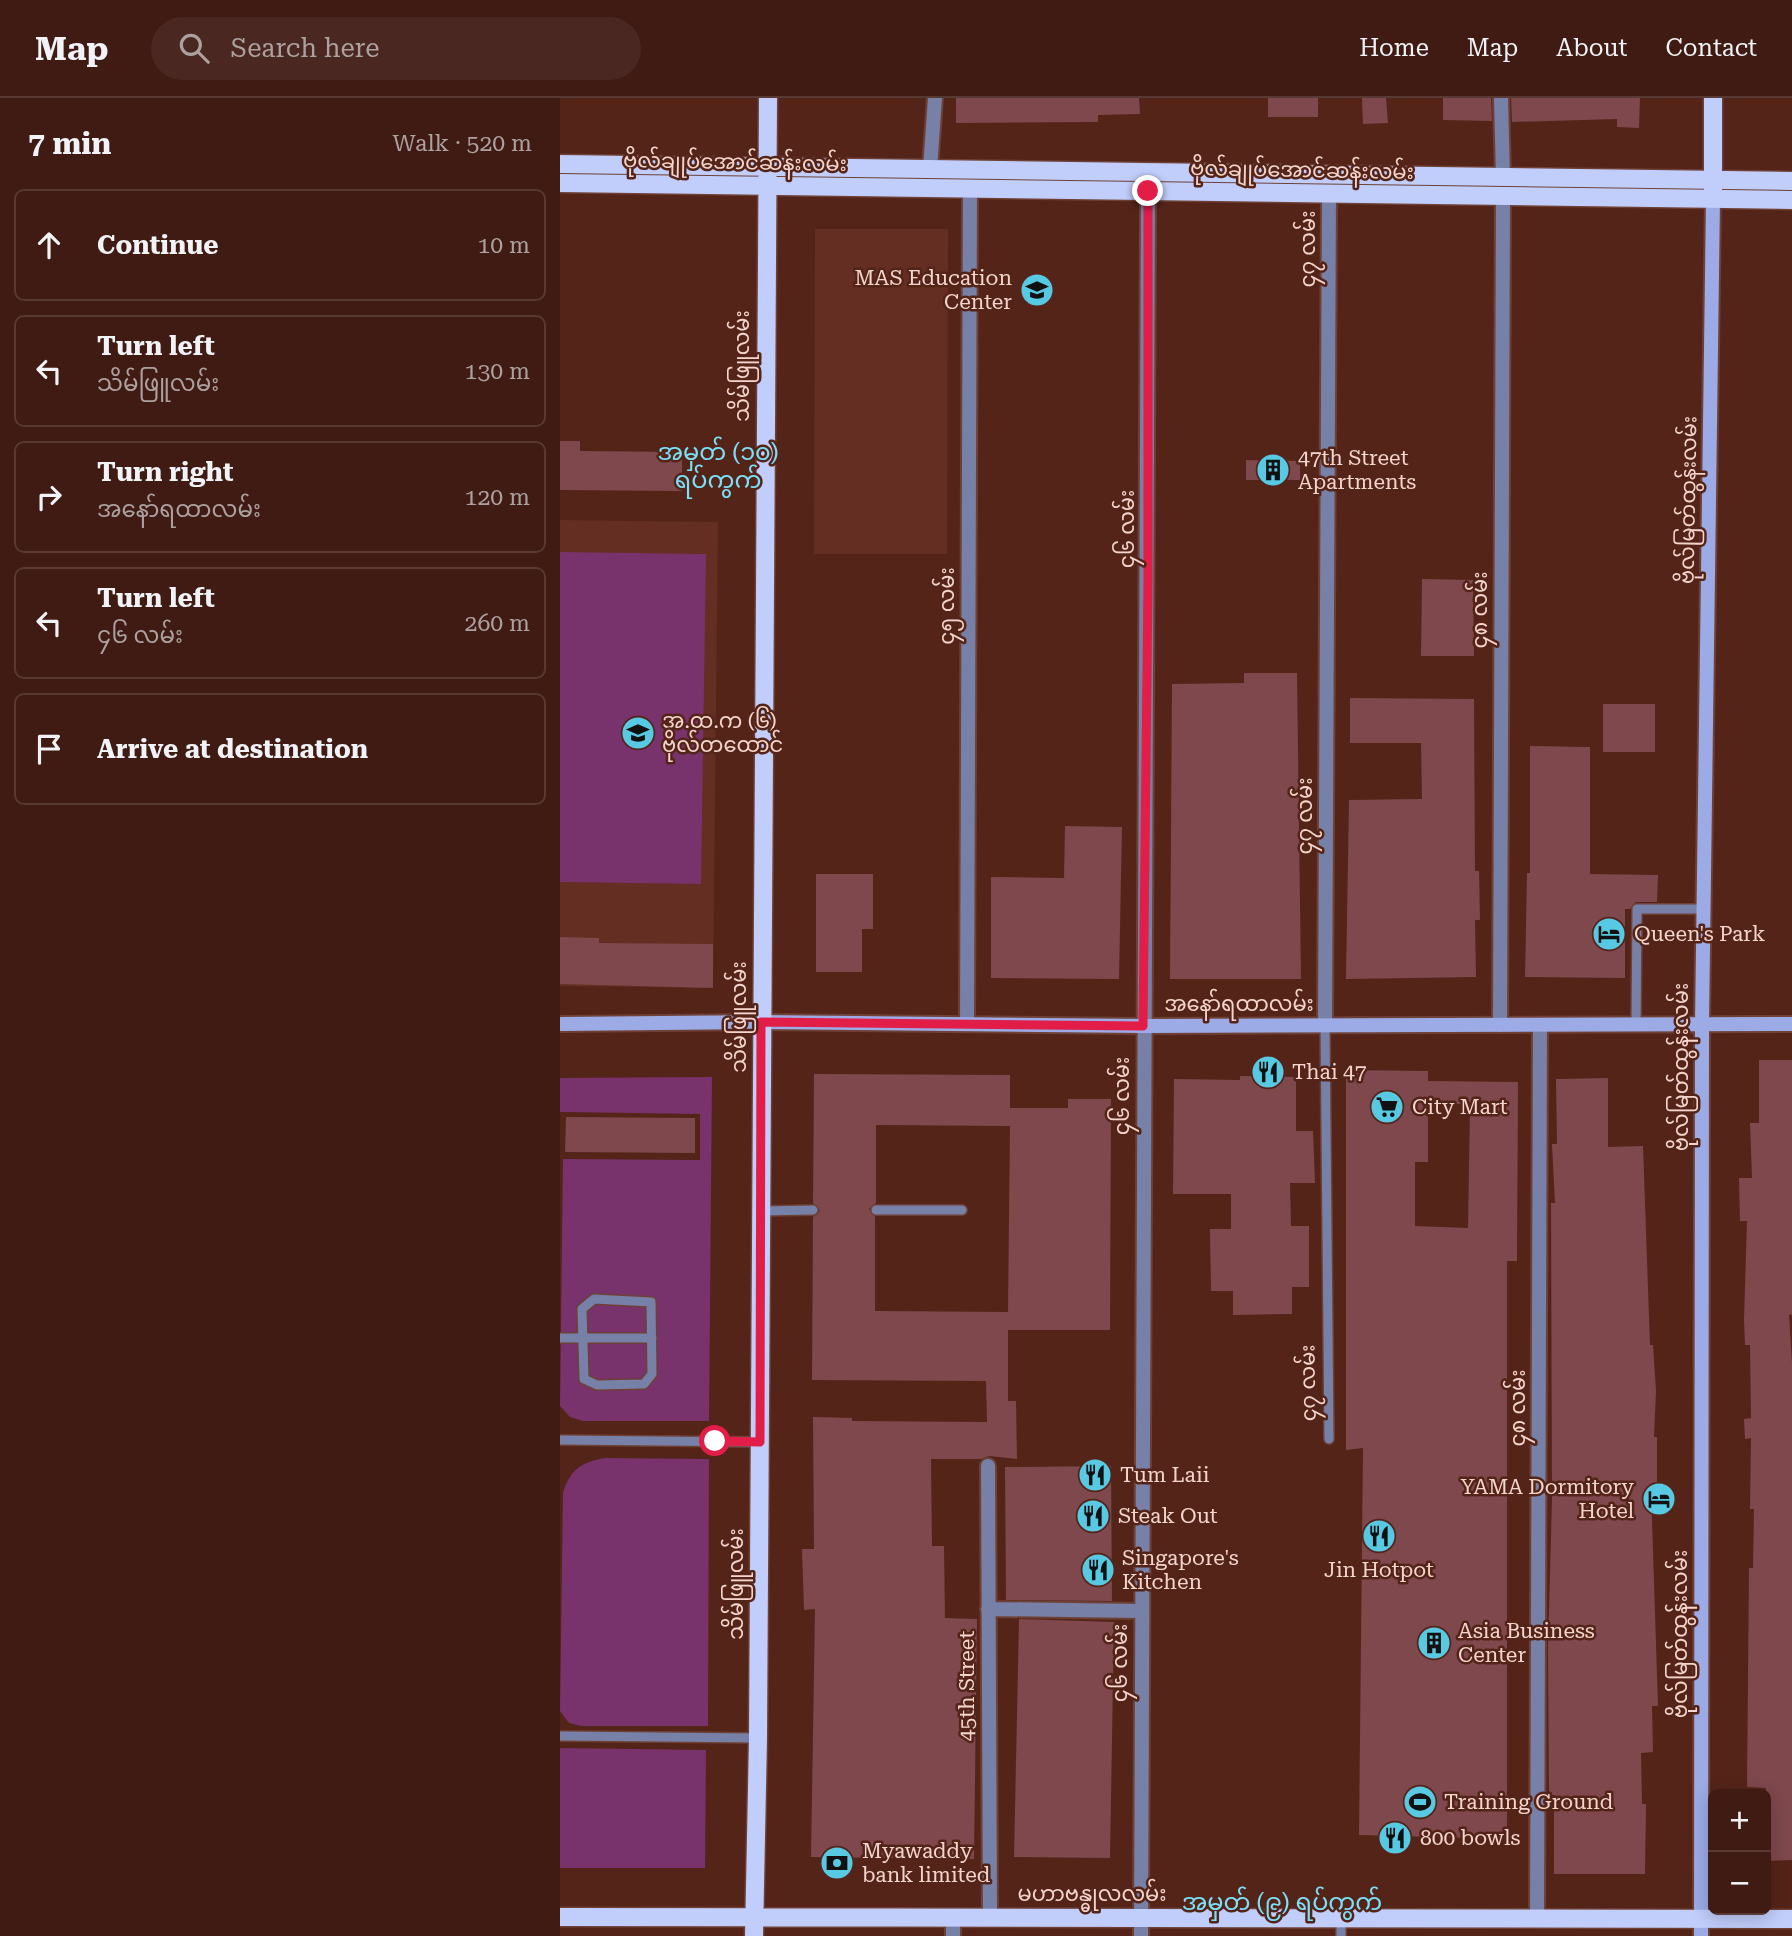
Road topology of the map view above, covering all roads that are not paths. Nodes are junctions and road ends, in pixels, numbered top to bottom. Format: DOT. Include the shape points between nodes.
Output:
graph roads {
  1 [pos="768,98"];
  2 [pos="936,98"];
  3 [pos="1502,98"];
  4 [pos="1713,98"];
  5 [pos="560,164"];
  6 [pos="930,169"];
  7 [pos="767,176"];
  8 [pos="1503,177"];
  9 [pos="1713,180"];
  10 [pos="1792,181"];
  11 [pos="560,183"];
  12 [pos="970,188"];
  13 [pos="1148,191"];
  14 [pos="1329,194"];
  15 [pos="1503,196"];
  16 [pos="1713,199"];
  17 [pos="1792,200"];
  18 [pos="1703,909"];
  19 [pos="761,1022"];
  20 [pos="560,1024"];
  21 [pos="967,1024"];
  22 [pos="1702,1024"];
  23 [pos="1792,1024"];
  24 [pos="1325,1025"];
  25 [pos="1500,1025"];
  26 [pos="1540,1025"];
  27 [pos="1636,1025"];
  28 [pos="1143,1026"];
  29 [pos="813,1210"];
  30 [pos="876,1210"];
  31 [pos="962,1210"];
  32 [pos="761,1211"];
  33 [pos="560,1338"];
  34 [pos="584,1338"];
  35 [pos="652,1338"];
  36 [pos="1329,1439"];
  37 [pos="560,1440"];
  38 [pos="760,1442"];
  39 [pos="988,1466"];
  40 [pos="988,1609"];
  41 [pos="1141,1611"];
  42 [pos="560,1736"];
  43 [pos="758,1738"];
  44 [pos="989,1908"];
  45 [pos="1141,1910"];
  46 [pos="754,1916"];
  47 [pos="560,1917"];
  48 [pos="953,1917"];
  49 [pos="1341,1918"];
  50 [pos="1537,1918"];
  51 [pos="1792,1919"];
  52 [pos="1701,1927"];
  53 [pos="754,1936"];
  54 [pos="953,1936"];
  55 [pos="1141,1936"];
  56 [pos="1341,1936"];
  1 -- 7 [label="main road, သိမ်ဖြူလမ်း"];
  2 -- 6 [label="street"];
  3 -- 8 [label="street"];
  4 -- 9 [label="main road"];
  5 -- 7 [label="main road, ဗိုလ်ချုပ်အောင်ဆန်းလမ်း"];
  6 -- 7 [label="main road, ဗိုလ်ချုပ်အောင်ဆန်းလမ်း"];
  6 -- 8 [label="main road, ဗိုလ်ချုပ်အောင်ဆန်းလမ်း"];
  7 -- 11 [label="main road, ဗိုလ်ချုပ်အောင်ဆန်းလမ်း"];
  7 -- 12 [label="main road, ဗိုလ်ချုပ်အောင်ဆန်းလမ်း"];
  7 -- 19 [label="main road, သိမ်ဖြူလမ်း"];
  8 -- 9 [label="main road, ဗိုလ်ချုပ်အောင်ဆန်းလမ်း"];
  9 -- 10 [label="main road, ဗိုလ်ချုပ်အောင်ဆန်းလမ်း"];
  9 -- 16 [label="main road"];
  12 -- 13 [label="main road, ဗိုလ်ချုပ်အောင်ဆန်းလမ်း"];
  12 -- 21 [label="street, ၄၅ လမ်း"];
  13 -- 14 [label="main road, ဗိုလ်ချုပ်အောင်ဆန်းလမ်း"];
  13 -- 28 [label="street, ၄၆ လမ်း"];
  14 -- 15 [label="main road, ဗိုလ်ချုပ်အောင်ဆန်းလမ်း"];
  14 -- 24 [label="street, ၄၇ လမ်း"];
  15 -- 16 [label="main road, ဗိုလ်ချုပ်အောင်ဆန်းလမ်း"];
  15 -- 25 [label="street, ၄၈ လမ်း"];
  16 -- 17 [label="main road, ဗိုလ်ချုပ်အောင်ဆန်းလမ်း"];
  16 -- 18 [label="main road, ဗိုလ်မြတ်ထွန်းလမ်း"];
  18 -- 22 [label="main road, ဗိုလ်မြတ်ထွန်းလမ်း"];
  18 -- 27 [label="lane" via="1637,909"];
  19 -- 20 [label="main road, အနော်ရထာလမ်း"];
  19 -- 21 [label="main road, အနော်ရထာလမ်း"];
  19 -- 32 [label="main road, သိမ်ဖြူလမ်း"];
  21 -- 28 [label="main road, အနော်ရထာလမ်း"];
  22 -- 23 [label="main road, အနော်ရထာလမ်း"];
  22 -- 27 [label="main road, အနော်ရထာလမ်း"];
  22 -- 52 [label="main road, ဗိုလ်မြတ်ထွန်းလမ်း"];
  24 -- 25 [label="main road, အနော်ရထာလမ်း"];
  24 -- 28 [label="main road, အနော်ရထာလမ်း"];
  24 -- 36 [label="lane, ၄၇ လမ်း"];
  25 -- 26 [label="main road, အနော်ရထာလမ်း"];
  26 -- 27 [label="main road, အနော်ရထာလမ်း"];
  26 -- 50 [label="street, ၄၈ လမ်း"];
  28 -- 41 [label="street, ၄၆ လမ်း"];
  29 -- 32 [label="lane"];
  30 -- 31 [label="lane"];
  32 -- 38 [label="main road, သိမ်ဖြူလမ်း"];
  33 -- 34 [label="lane"];
  34 -- 35 [label="lane"];
  34 -- 35 [label="lane" via="582,1309 594,1299 651,1302"];
  34 -- 35 [label="lane" via="584,1379 597,1385 644,1384 651,1379"];
  37 -- 38 [label="lane"];
  38 -- 43 [label="main road, သိမ်ဖြူလမ်း"];
  39 -- 40 [label="street"];
  40 -- 41 [label="street, 45th Street"];
  40 -- 44 [label="street, 45th Street"];
  41 -- 45 [label="street, ၄၆ လမ်း"];
  42 -- 43 [label="lane"];
  43 -- 46 [label="main road, သိမ်ဖြူလမ်း"];
  44 -- 45 [label="main road, မဟာဗန္ဓုလလမ်း"];
  44 -- 48 [label="main road, မဟာဗန္ဓုလလမ်း"];
  45 -- 49 [label="main road, မဟာဗန္ဓုလလမ်း"];
  45 -- 55 [label="street, ၄၆ လမ်း"];
  46 -- 47 [label="main road, မဟာဗန္ဓုလလမ်း"];
  46 -- 48 [label="main road, မဟာဗန္ဓုလလမ်း"];
  46 -- 53 [label="main road, သိမ်ဖြူလမ်း"];
  48 -- 54 [label="street"];
  49 -- 50 [label="main road, မဟာဗန္ဓုလလမ်း"];
  49 -- 56 [label="lane"];
  50 -- 52 [label="main road, မဟာဗန္ဓုလလမ်း"];
  51 -- 52 [label="main road, မဟာဗန္ဓုလလမ်း"];
}
